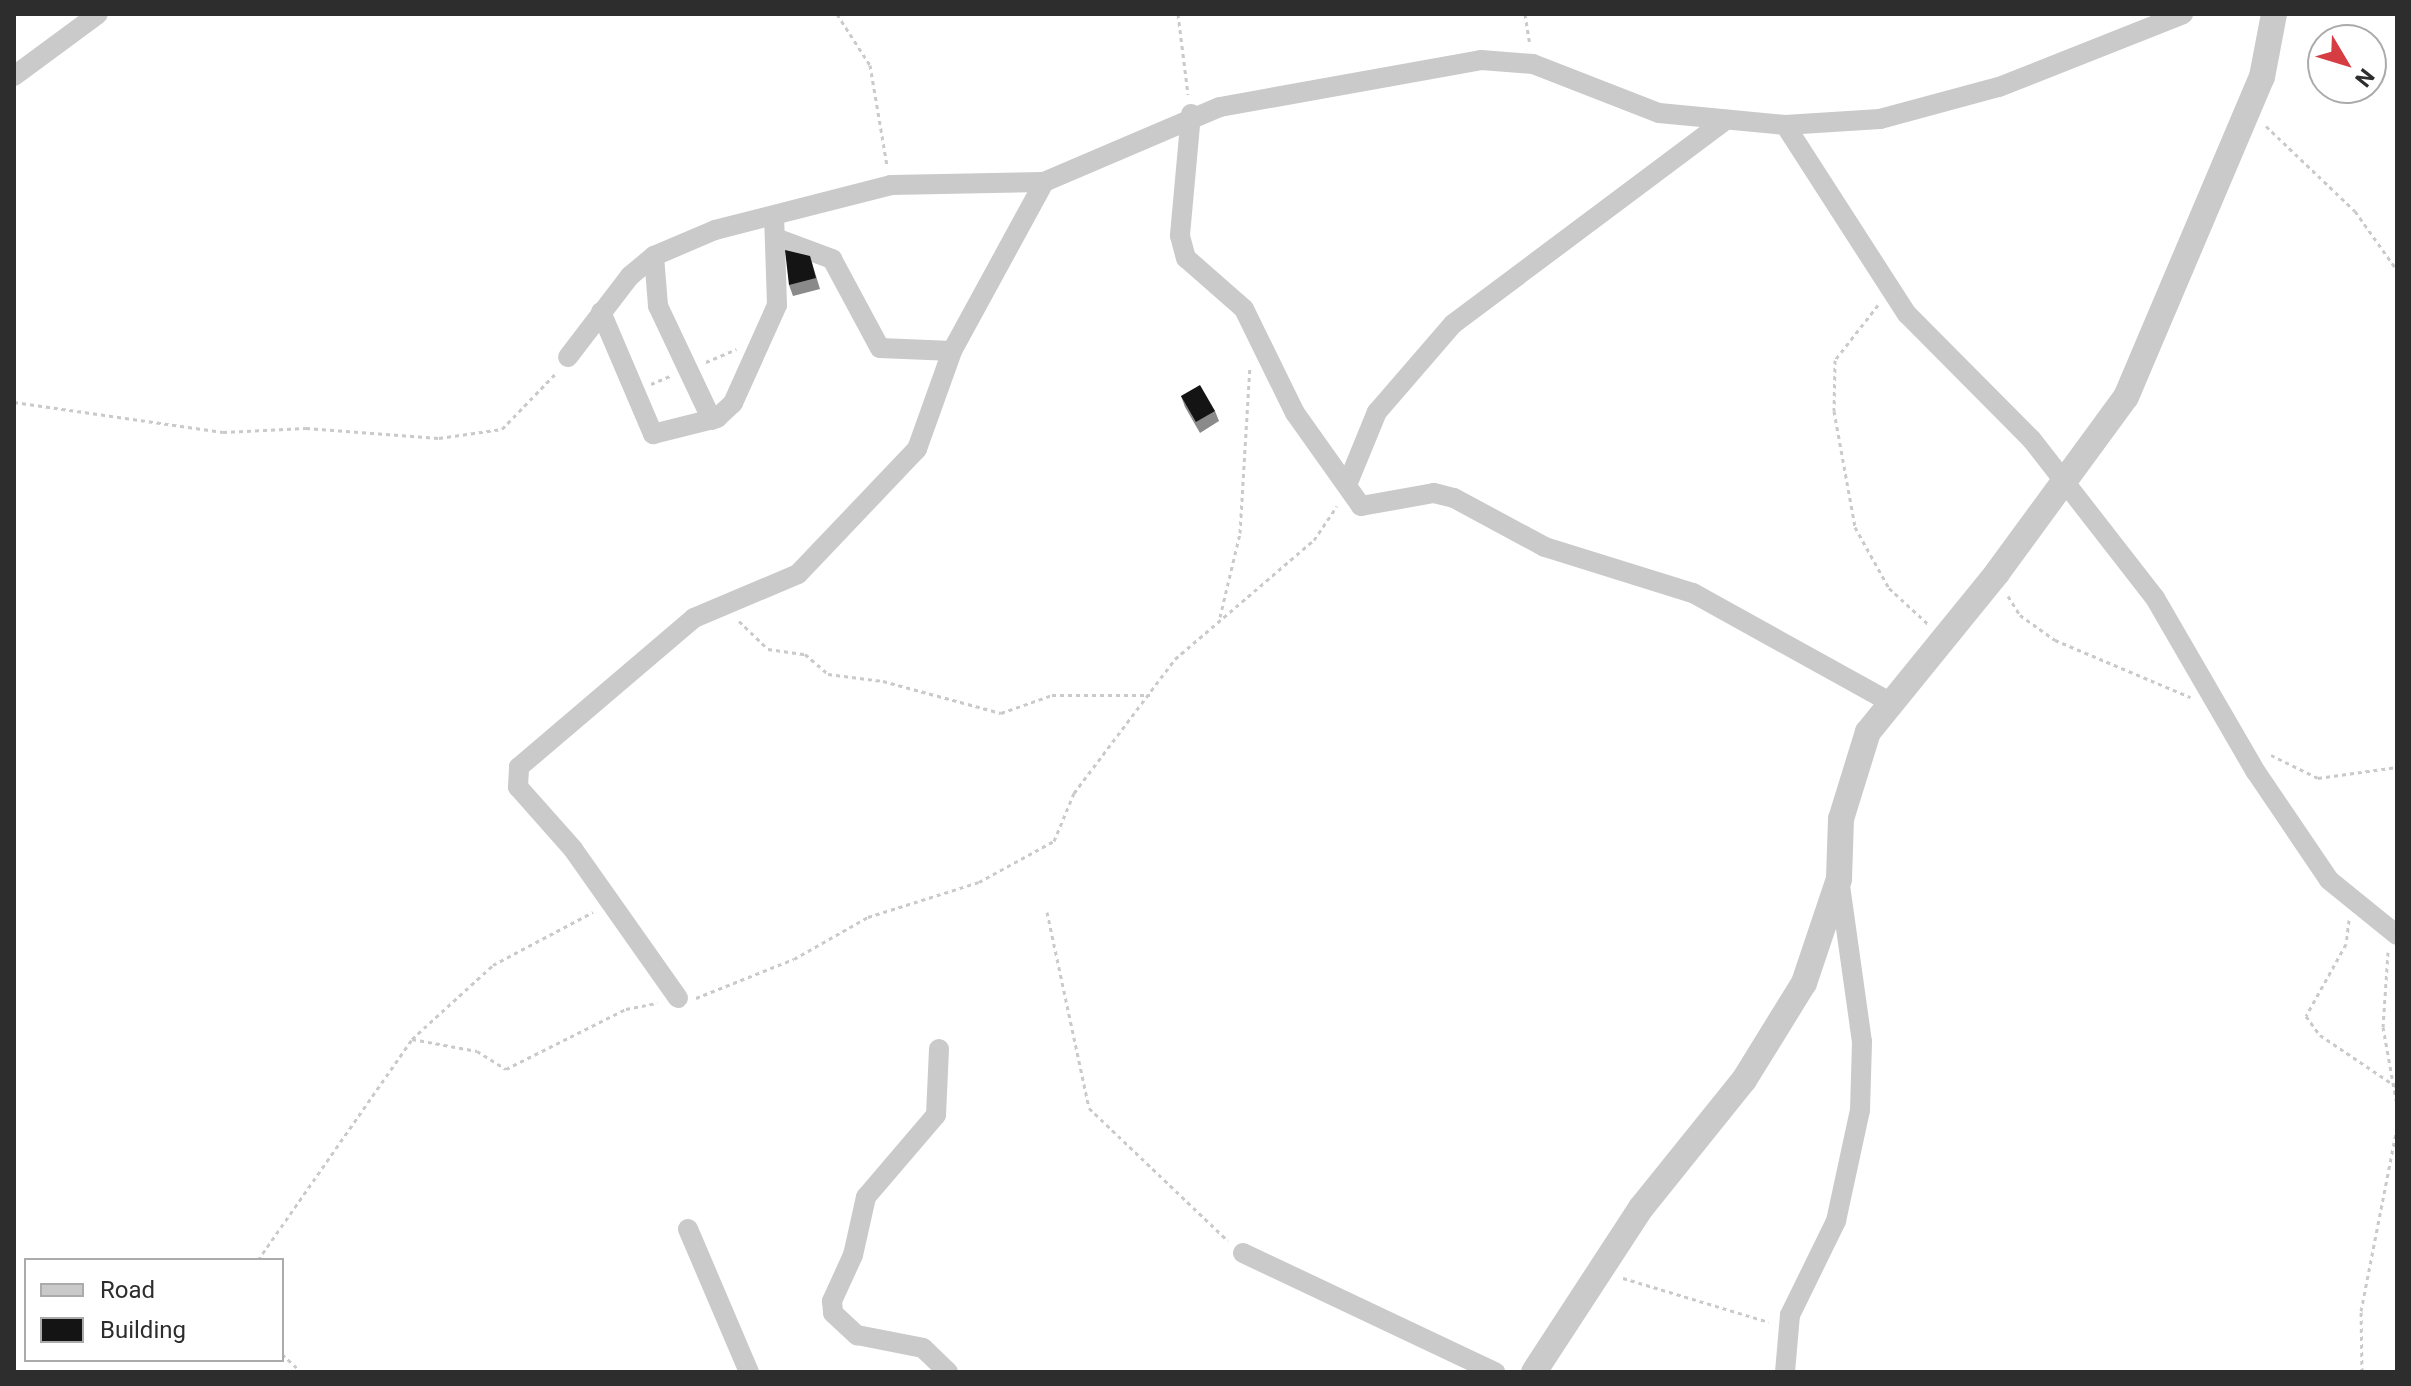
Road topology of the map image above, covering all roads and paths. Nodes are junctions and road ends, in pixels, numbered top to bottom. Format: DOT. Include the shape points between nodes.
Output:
graph roads {
  1 [pos="98,14"];
  2 [pos="837,14"];
  3 [pos="1178,14"];
  4 [pos="1525,14"];
  5 [pos="2183,14"];
  6 [pos="2274,14"];
  7 [pos="2154,20"];
  8 [pos="1533,64"];
  9 [pos="14,76"];
  10 [pos="2249,109"];
  11 [pos="1191,114"];
  12 [pos="1726,120"];
  13 [pos="1785,125"];
  14 [pos="1044,182"];
  15 [pos="891,185"];
  16 [pos="774,216"];
  17 [pos="778,239"];
  18 [pos="654,256"];
  19 [pos="2397,270"];
  20 [pos="1891,294"];
  21 [pos="601,312"];
  22 [pos="765,336"];
  23 [pos="1258,336"];
  24 [pos="952,351"];
  25 [pos="568,357"];
  26 [pos="686,369"];
  27 [pos="633,392"];
  28 [pos="14,402"];
  29 [pos="712,420"];
  30 [pos="1347,485"];
  31 [pos="2063,485"];
  32 [pos="1997,573"];
  33 [pos="720,608"];
  34 [pos="1220,619"];
  35 [pos="1943,636"];
  36 [pos="1150,695"];
  37 [pos="1890,702"];
  38 [pos="2221,714"];
  39 [pos="2235,737"];
  40 [pos="2397,767"];
  41 [pos="1839,879"];
  42 [pos="2344,897"];
  43 [pos="611,903"];
  44 [pos="1047,912"];
  45 [pos="2394,933"];
  46 [pos="678,998"];
  47 [pos="412,1039"];
  48 [pos="939,1049"];
  49 [pos="2395,1086"];
  50 [pos="2397,1105"];
  51 [pos="2397,1127"];
  52 [pos="688,1229"];
  53 [pos="1243,1253"];
  54 [pos="259,1258"];
  55 [pos="1601,1271"];
  56 [pos="1788,1327"];
  57 [pos="284,1356"];
  58 [pos="301,1372"];
  59 [pos="749,1372"];
  60 [pos="948,1372"];
  61 [pos="1495,1372"];
  62 [pos="1534,1372"];
  63 [pos="1785,1372"];
  64 [pos="2362,1372"];
  1 -- 9 [label="street"];
  2 -- 15 [label="path" via="874,77"];
  3 -- 11 [label="path"];
  4 -- 8 [label="path"];
  5 -- 7 [label="street"];
  6 -- 10 [label="street"];
  7 -- 13 [label="street" via="1944,106"];
  8 -- 11 [label="street" via="1481,60"];
  8 -- 12 [label="street" via="1634,107"];
  10 -- 19 [label="path" via="2355,211"];
  10 -- 31 [label="street" via="2139,373"];
  11 -- 14 [label="street"];
  11 -- 23 [label="street" via="1180,236 1186,258 1207,283 1234,297"];
  12 -- 13 [label="street"];
  12 -- 30 [label="street" via="1453,324 1377,412"];
  13 -- 20 [label="street"];
  14 -- 15 [label="street"];
  14 -- 24 [label="street"];
  15 -- 16 [label="street"];
  16 -- 17 [label="street"];
  16 -- 18 [label="street" via="715,230"];
  17 -- 22 [label="street" via="780,287"];
  17 -- 24 [label="street" via="832,259 880,348"];
  18 -- 21 [label="street"];
  18 -- 26 [label="street" via="658,306"];
  20 -- 31 [label="street" via="2009,415"];
  20 -- 35 [label="path" via="1842,343 1831,374 1834,411 1857,532 1889,588"];
  21 -- 25 [label="street"];
  21 -- 27 [label="street"];
  22 -- 26 [label="path"];
  22 -- 29 [label="street" via="733,403"];
  23 -- 30 [label="street" via="1295,413"];
  23 -- 34 [label="path" via="1249,373 1240,533"];
  24 -- 33 [label="street" via="917,449 798,574"];
  25 -- 28 [label="path" via="519,420 439,438 306,428 223,432"];
  26 -- 27 [label="path"];
  26 -- 29 [label="street"];
  27 -- 29 [label="street" via="658,437"];
  30 -- 34 [label="path" via="1314,540"];
  30 -- 37 [label="street" via="1371,509 1434,493 1454,498 1545,547 1693,593"];
  31 -- 32 [label="street"];
  31 -- 38 [label="street" via="2176,628"];
  32 -- 35 [label="street"];
  32 -- 38 [label="path" via="2014,607 2040,631"];
  33 -- 36 [label="path" via="768,649 805,654 828,674 883,681 975,708 1009,713 1052,695"];
  33 -- 43 [label="street" via="682,627 519,767 518,787"];
  34 -- 36 [label="path" via="1187,645"];
  35 -- 37 [label="street"];
  36 -- 46 [label="path" via="1074,793 1054,841 937,900 868,917 794,959 701,998"];
  37 -- 41 [label="street" via="1851,769"];
  38 -- 39 [label="street"];
  39 -- 40 [label="path" via="2318,778"];
  39 -- 42 [label="street"];
  41 -- 55 [label="street" via="1815,956 1780,1027"];
  41 -- 56 [label="street" via="1860,1029 1860,1110 1836,1221"];
  42 -- 45 [label="street"];
  42 -- 49 [label="path" via="2350,933 2306,1016 2320,1035"];
  43 -- 46 [label="street"];
  43 -- 47 [label="path" via="493,965"];
  44 -- 53 [label="path" via="1089,1108"];
  45 -- 49 [label="path" via="2382,983"];
  46 -- 47 [label="path" via="626,1009 506,1069 477,1051"];
  47 -- 54 [label="path"];
  48 -- 60 [label="street" via="936,1115 866,1197 853,1255 832,1301 833,1313 857,1335 923,1348"];
  49 -- 50 [label="path"];
  51 -- 64 [label="path" via="2361,1311"];
  52 -- 59 [label="street"];
  53 -- 61 [label="street" via="1407,1337"];
  55 -- 56 [label="path"];
  55 -- 62 [label="street"];
  56 -- 63 [label="street"];
  57 -- 58 [label="path"];
}
